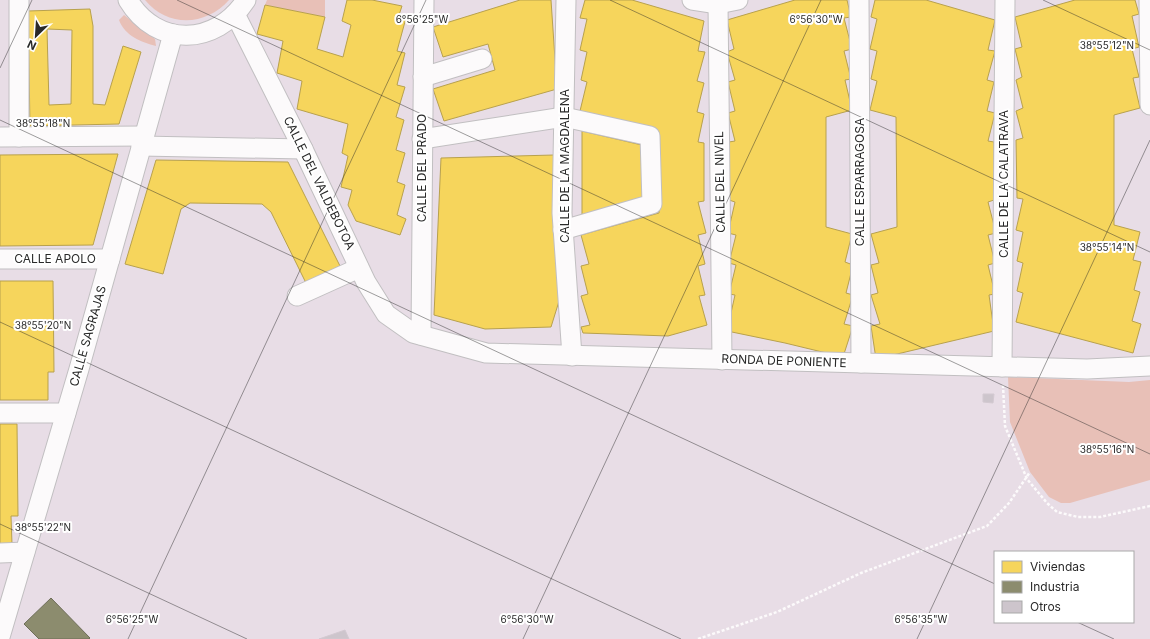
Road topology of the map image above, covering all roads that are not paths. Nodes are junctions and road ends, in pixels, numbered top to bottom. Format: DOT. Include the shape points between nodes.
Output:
graph roads {
  1 [pos="19,0"];
  2 [pos="128,0"];
  3 [pos="424,0"];
  4 [pos="566,0"];
  5 [pos="692,0"];
  6 [pos="738,0"];
  7 [pos="859,0"];
  8 [pos="1005,0"];
  9 [pos="1149,0"];
  10 [pos="718,4"];
  11 [pos="240,7"];
  12 [pos="174,34"];
  13 [pos="482,59"];
  14 [pos="423,77"];
  15 [pos="1150,104"];
  16 [pos="564,117"];
  17 [pos="9,137"];
  18 [pos="422,140"];
  19 [pos="143,141"];
  20 [pos="303,149"];
  21 [pos="563,230"];
  22 [pos="0,259"];
  23 [pos="110,259"];
  24 [pos="359,268"];
  25 [pos="297,296"];
  26 [pos="421,335"];
  27 [pos="572,356"];
  28 [pos="722,360"];
  29 [pos="861,363"];
  30 [pos="1150,366"];
  31 [pos="1002,367"];
  32 [pos="0,413"];
  33 [pos="66,413"];
  34 [pos="25,552"];
  35 [pos="0,553"];
  36 [pos="0,637"];
  1 -- 17 [label="street"];
  2 -- 12 [label="street" via="133,9 151,25"];
  3 -- 14 [label="street, CALLE DEL PRADO"];
  4 -- 16 [label="street, CALLE DE LA MAGDALENA"];
  5 -- 10 [label="street"];
  6 -- 10 [label="street"];
  7 -- 29 [label="street, CALLE ESPARRAGOSA"];
  8 -- 31 [label="street, CALLE DE LA CALATRAVA"];
  9 -- 15 [label="street"];
  10 -- 28 [label="street, CALLE DEL NIVEL"];
  11 -- 12 [label="street" via="229,20 209,32"];
  11 -- 20 [label="street, CALLE DEL VALDEBOTOA"];
  12 -- 19 [label="street, CALLE SAGRAJAS"];
  13 -- 14 [label="street"];
  14 -- 18 [label="street, CALLE DEL PRADO"];
  16 -- 18 [label="street"];
  16 -- 21 [label="street, CALLE DE LA MAGDALENA"];
  16 -- 21 [label="street" via="650,136 652,204"];
  17 -- 19 [label="street"];
  18 -- 26 [label="street, CALLE DEL PRADO"];
  19 -- 20 [label="street"];
  19 -- 23 [label="street, CALLE SAGRAJAS"];
  20 -- 24 [label="street, CALLE DEL VALDEBOTOA"];
  21 -- 27 [label="street, CALLE DE LA MAGDALENA"];
  22 -- 23 [label="street, CALLE APOLO"];
  23 -- 33 [label="street, CALLE SAGRAJAS"];
  24 -- 25 [label="street"];
  24 -- 26 [label="street, CALLE DEL VALDEBOTOA" via="386,314 413,333"];
  26 -- 27 [label="street, RONDA DE PONIENTE" via="486,353"];
  27 -- 28 [label="street, RONDA DE PONIENTE"];
  28 -- 29 [label="street, RONDA DE PONIENTE"];
  29 -- 31 [label="street, RONDA DE PONIENTE"];
  30 -- 31 [label="street, RONDA DE PONIENTE" via="1087,369"];
  32 -- 33 [label="street"];
  33 -- 34 [label="street, CALLE SAGRAJAS"];
  34 -- 35 [label="street"];
  34 -- 36 [label="street, CALLE SAGRAJAS"];
}
